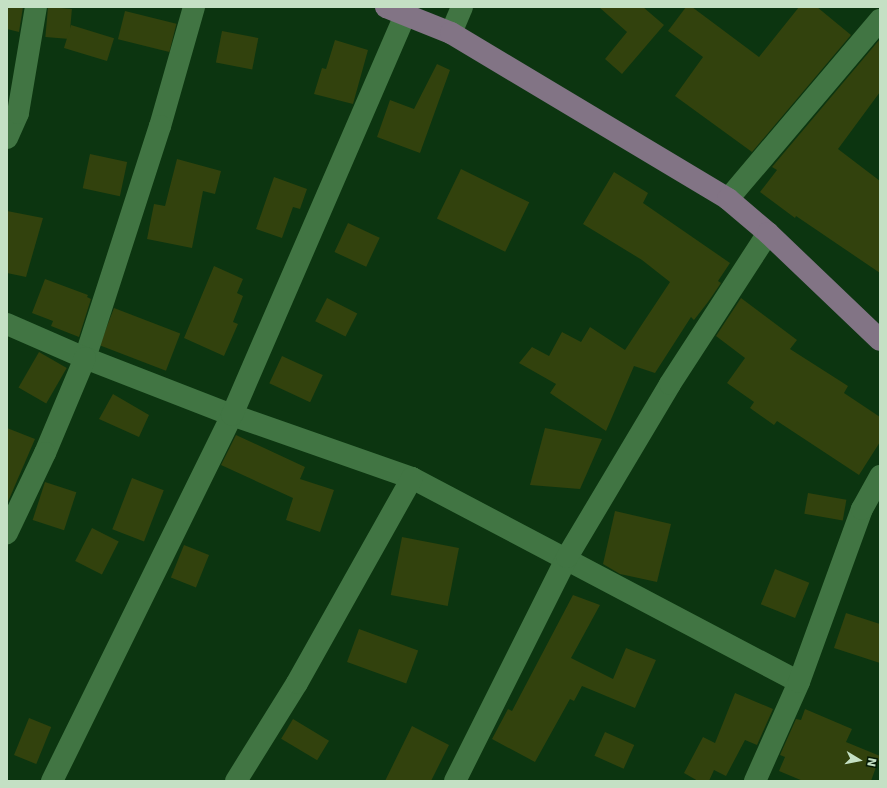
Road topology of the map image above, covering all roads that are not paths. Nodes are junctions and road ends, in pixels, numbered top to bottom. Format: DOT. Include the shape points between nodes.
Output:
graph roads {
  1 [pos="36,7"];
  2 [pos="194,7"];
  3 [pos="462,7"];
  4 [pos="396,11"];
  5 [pos="880,20"];
  6 [pos="451,33"];
  7 [pos="7,138"];
  8 [pos="728,199"];
  9 [pos="768,233"];
  10 [pos="7,324"];
  11 [pos="880,340"];
  12 [pos="85,358"];
  13 [pos="232,415"];
  14 [pos="880,476"];
  15 [pos="412,478"];
  16 [pos="7,533"];
  17 [pos="567,557"];
  18 [pos="799,682"];
  19 [pos="52,781"];
  20 [pos="236,781"];
  21 [pos="454,781"];
  22 [pos="755,781"];
  1 -- 7 [label="street" via="18,113"];
  2 -- 12 [label="street" via="160,126"];
  3 -- 6 [label="street"];
  4 -- 6 [label="main road"];
  4 -- 13 [label="street"];
  5 -- 8 [label="street"];
  6 -- 8 [label="main road"];
  8 -- 9 [label="main road"];
  9 -- 11 [label="main road"];
  9 -- 17 [label="street" via="670,384"];
  10 -- 12 [label="street"];
  12 -- 13 [label="street"];
  12 -- 16 [label="street"];
  13 -- 15 [label="street"];
  13 -- 19 [label="street"];
  14 -- 18 [label="street" via="862,509"];
  15 -- 17 [label="street"];
  15 -- 20 [label="street" via="297,682"];
  17 -- 18 [label="street"];
  17 -- 21 [label="street"];
  18 -- 22 [label="street"];
}
